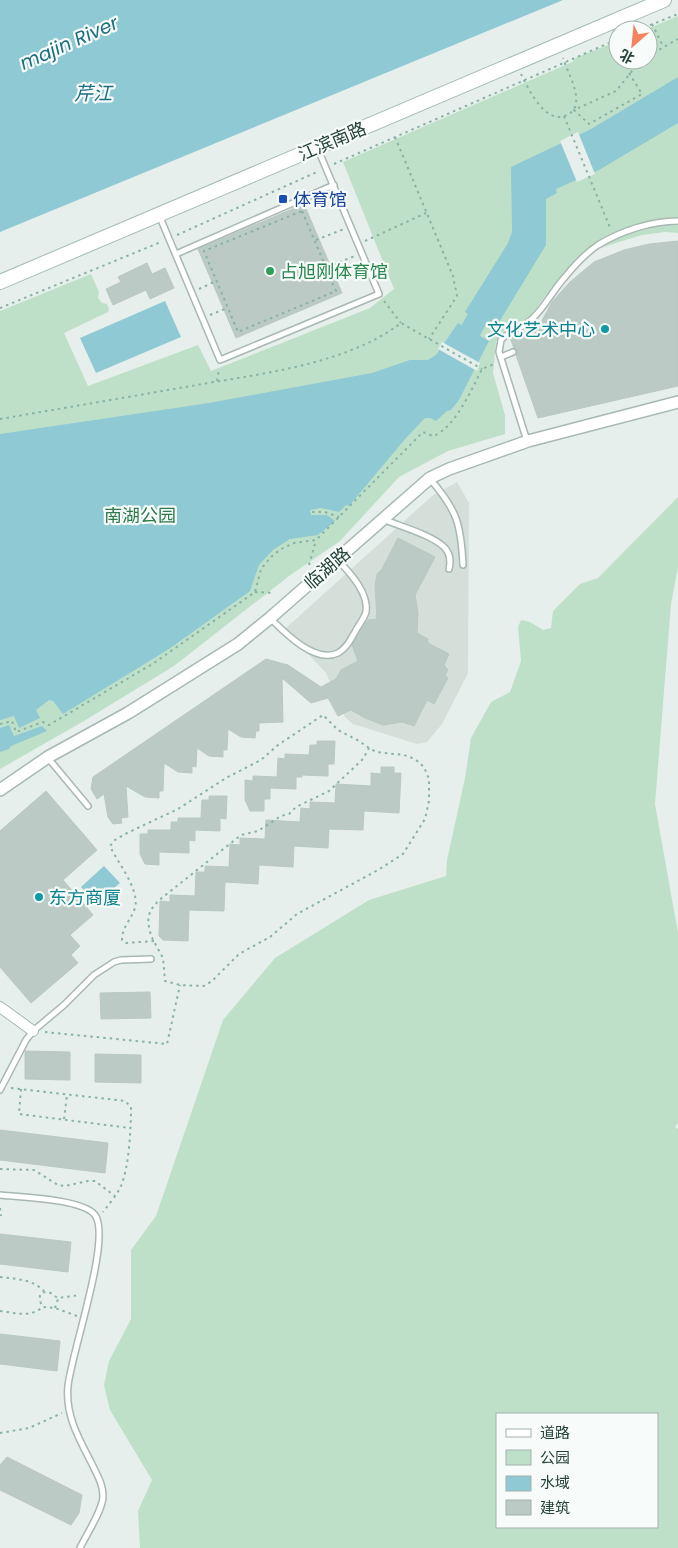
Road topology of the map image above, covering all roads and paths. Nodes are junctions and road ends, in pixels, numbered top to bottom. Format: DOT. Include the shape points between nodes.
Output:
graph roads {
  1 [pos="664,0"];
  2 [pos="678,14"];
  3 [pos="658,22"];
  4 [pos="658,36"];
  5 [pos="678,39"];
  6 [pos="608,43"];
  7 [pos="558,45"];
  8 [pos="663,46"];
  9 [pos="658,49"];
  10 [pos="516,62"];
  11 [pos="564,63"];
  12 [pos="632,70"];
  13 [pos="629,73"];
  14 [pos="524,80"];
  15 [pos="574,110"];
  16 [pos="564,116"];
  17 [pos="395,137"];
  18 [pos="317,147"];
  19 [pos="326,168"];
  20 [pos="334,185"];
  21 [pos="427,213"];
  22 [pos="159,214"];
  23 [pos="678,222"];
  24 [pos="351,227"];
  25 [pos="614,237"];
  26 [pos="169,238"];
  27 [pos="315,240"];
  28 [pos="358,244"];
  29 [pos="362,253"];
  30 [pos="176,254"];
  31 [pos="326,267"];
  32 [pos="216,281"];
  33 [pos="0,282"];
  34 [pos="192,292"];
  35 [pos="379,294"];
  36 [pos="0,308"];
  37 [pos="228,308"];
  38 [pos="203,318"];
  39 [pos="400,323"];
  40 [pos="428,339"];
  41 [pos="513,352"];
  42 [pos="501,359"];
  43 [pos="220,360"];
  44 [pos="482,369"];
  45 [pos="217,381"];
  46 [pos="678,402"];
  47 [pos="0,419"];
  48 [pos="528,441"];
  49 [pos="430,478"];
  50 [pos="312,512"];
  51 [pos="339,518"];
  52 [pos="383,519"];
  53 [pos="316,540"];
  54 [pos="338,560"];
  55 [pos="308,565"];
  56 [pos="463,565"];
  57 [pos="450,569"];
  58 [pos="254,592"];
  59 [pos="272,593"];
  60 [pos="270,618"];
  61 [pos="0,724"];
  62 [pos="369,748"];
  63 [pos="48,757"];
  64 [pos="0,790"];
  65 [pos="88,806"];
  66 [pos="154,941"];
  67 [pos="151,959"];
  68 [pos="180,985"];
  69 [pos="0,1007"];
  70 [pos="33,1031"];
  71 [pos="1,1089"];
  72 [pos="21,1089"];
  73 [pos="67,1094"];
  74 [pos="64,1120"];
  75 [pos="130,1128"];
  76 [pos="0,1170"];
  77 [pos="0,1195"];
  78 [pos="115,1196"];
  79 [pos="0,1208"];
  80 [pos="1,1216"];
  81 [pos="97,1220"];
  82 [pos="0,1277"];
  83 [pos="44,1292"];
  84 [pos="89,1294"];
  85 [pos="58,1298"];
  86 [pos="43,1307"];
  87 [pos="55,1308"];
  88 [pos="0,1310"];
  89 [pos="83,1319"];
  90 [pos="68,1410"];
  91 [pos="0,1433"];
  92 [pos="80,1548"];
  1 -- 7 [label="main road, 江滨南路"];
  2 -- 3 [label="path"];
  4 -- 8 [label="path"];
  5 -- 8 [label="path"];
  6 -- 11 [label="path"];
  7 -- 10 [label="main road, 江滨南路"];
  7 -- 11 [label="path"];
  8 -- 9 [label="path"];
  10 -- 14 [label="path"];
  10 -- 18 [label="main road, 江滨南路"];
  11 -- 14 [label="path"];
  11 -- 15 [label="path" via="576,102"];
  12 -- 13 [label="path"];
  13 -- 15 [label="path" via="616,91"];
  13 -- 15 [label="path" via="642,94 589,124"];
  14 -- 16 [label="path" via="551,116"];
  14 -- 17 [label="path"];
  15 -- 16 [label="path"];
  16 -- 25 [label="path"];
  17 -- 19 [label="path"];
  17 -- 21 [label="path"];
  18 -- 19 [label="lane"];
  18 -- 22 [label="main road, 江滨南路"];
  19 -- 20 [label="lane"];
  19 -- 26 [label="path"];
  20 -- 24 [label="lane"];
  20 -- 30 [label="lane"];
  21 -- 28 [label="path"];
  21 -- 40 [label="path" via="453,276 457,296"];
  22 -- 26 [label="lane"];
  22 -- 33 [label="main road, 江滨南路"];
  23 -- 25 [label="lane" via="648,224"];
  24 -- 27 [label="path"];
  24 -- 28 [label="lane"];
  25 -- 42 [label="lane" via="598,245 580,261 531,321 500,340"];
  26 -- 30 [label="lane"];
  26 -- 36 [label="path"];
  27 -- 31 [label="path"];
  27 -- 32 [label="path" via="302,211 248,233 204,252"];
  28 -- 29 [label="lane"];
  29 -- 31 [label="path"];
  29 -- 35 [label="lane"];
  30 -- 34 [label="lane"];
  31 -- 37 [label="path" via="336,291 238,332"];
  32 -- 34 [label="path"];
  32 -- 37 [label="path"];
  34 -- 38 [label="lane"];
  35 -- 39 [label="path"];
  35 -- 43 [label="lane"];
  37 -- 38 [label="path"];
  38 -- 43 [label="lane"];
  39 -- 40 [label="path"];
  39 -- 45 [label="path" via="356,350"];
  40 -- 44 [label="path"];
  41 -- 42 [label="lane"];
  42 -- 44 [label="path"];
  42 -- 48 [label="lane"];
  43 -- 45 [label="path"];
  44 -- 51 [label="path" via="462,407 440,434 433,436 423,432"];
  45 -- 47 [label="path"];
  46 -- 48 [label="street, 临湖路"];
  48 -- 49 [label="street, 临湖路"];
  49 -- 52 [label="street, 临湖路"];
  49 -- 56 [label="lane" via="455,512 462,539"];
  50 -- 51 [label="path" via="326,512"];
  51 -- 53 [label="path"];
  52 -- 54 [label="street, 临湖路"];
  52 -- 57 [label="lane" via="444,547"];
  53 -- 55 [label="path"];
  53 -- 58 [label="path" via="294,543 271,557 261,569"];
  54 -- 60 [label="street, 临湖路"];
  54 -- 60 [label="lane" via="361,591 366,604 366,614 347,646 329,655 311,651"];
  58 -- 59 [label="path"];
  58 -- 61 [label="path" via="154,663 49,725 43,722 16,732 12,721"];
  60 -- 63 [label="street, 临湖路" via="238,644 186,677"];
  62 -- 66 [label="path" via="363,759 329,791 258,831 241,835 158,900 150,911 148,922"];
  62 -- 66 [label="path" via="338,730 323,715 260,760 178,809 115,840 110,846 128,878 136,906 122,932 122,940 126,943"];
  62 -- 68 [label="path" via="415,759 424,767 429,779 425,820 403,854 297,914 270,937 239,954 204,986"];
  63 -- 64 [label="street, 临湖路"];
  63 -- 65 [label="lane"];
  66 -- 68 [label="path" via="163,958 165,981"];
  67 -- 70 [label="lane" via="121,960 104,967"];
  68 -- 70 [label="path" via="167,1044"];
  69 -- 70 [label="street"];
  70 -- 71 [label="lane"];
  71 -- 72 [label="path"];
  72 -- 73 [label="path"];
  72 -- 74 [label="path" via="19,1114"];
  73 -- 74 [label="path"];
  73 -- 75 [label="path" via="126,1101 131,1107"];
  74 -- 75 [label="path"];
  75 -- 78 [label="path" via="123,1177"];
  76 -- 78 [label="path" via="34,1170 65,1186 95,1181"];
  77 -- 81 [label="lane" via="68,1203 89,1210"];
  78 -- 81 [label="path"];
  79 -- 80 [label="path"];
  81 -- 84 [label="lane" via="100,1238"];
  82 -- 83 [label="path" via="25,1280"];
  83 -- 85 [label="path" via="49,1291"];
  83 -- 86 [label="path" via="39,1298"];
  84 -- 85 [label="path"];
  84 -- 89 [label="lane"];
  85 -- 87 [label="path"];
  86 -- 87 [label="path"];
  86 -- 88 [label="path" via="28,1315"];
  87 -- 89 [label="path"];
  89 -- 90 [label="lane" via="68,1386"];
  90 -- 91 [label="path" via="28,1428"];
  90 -- 92 [label="lane" via="101,1482 103,1498"];
}
